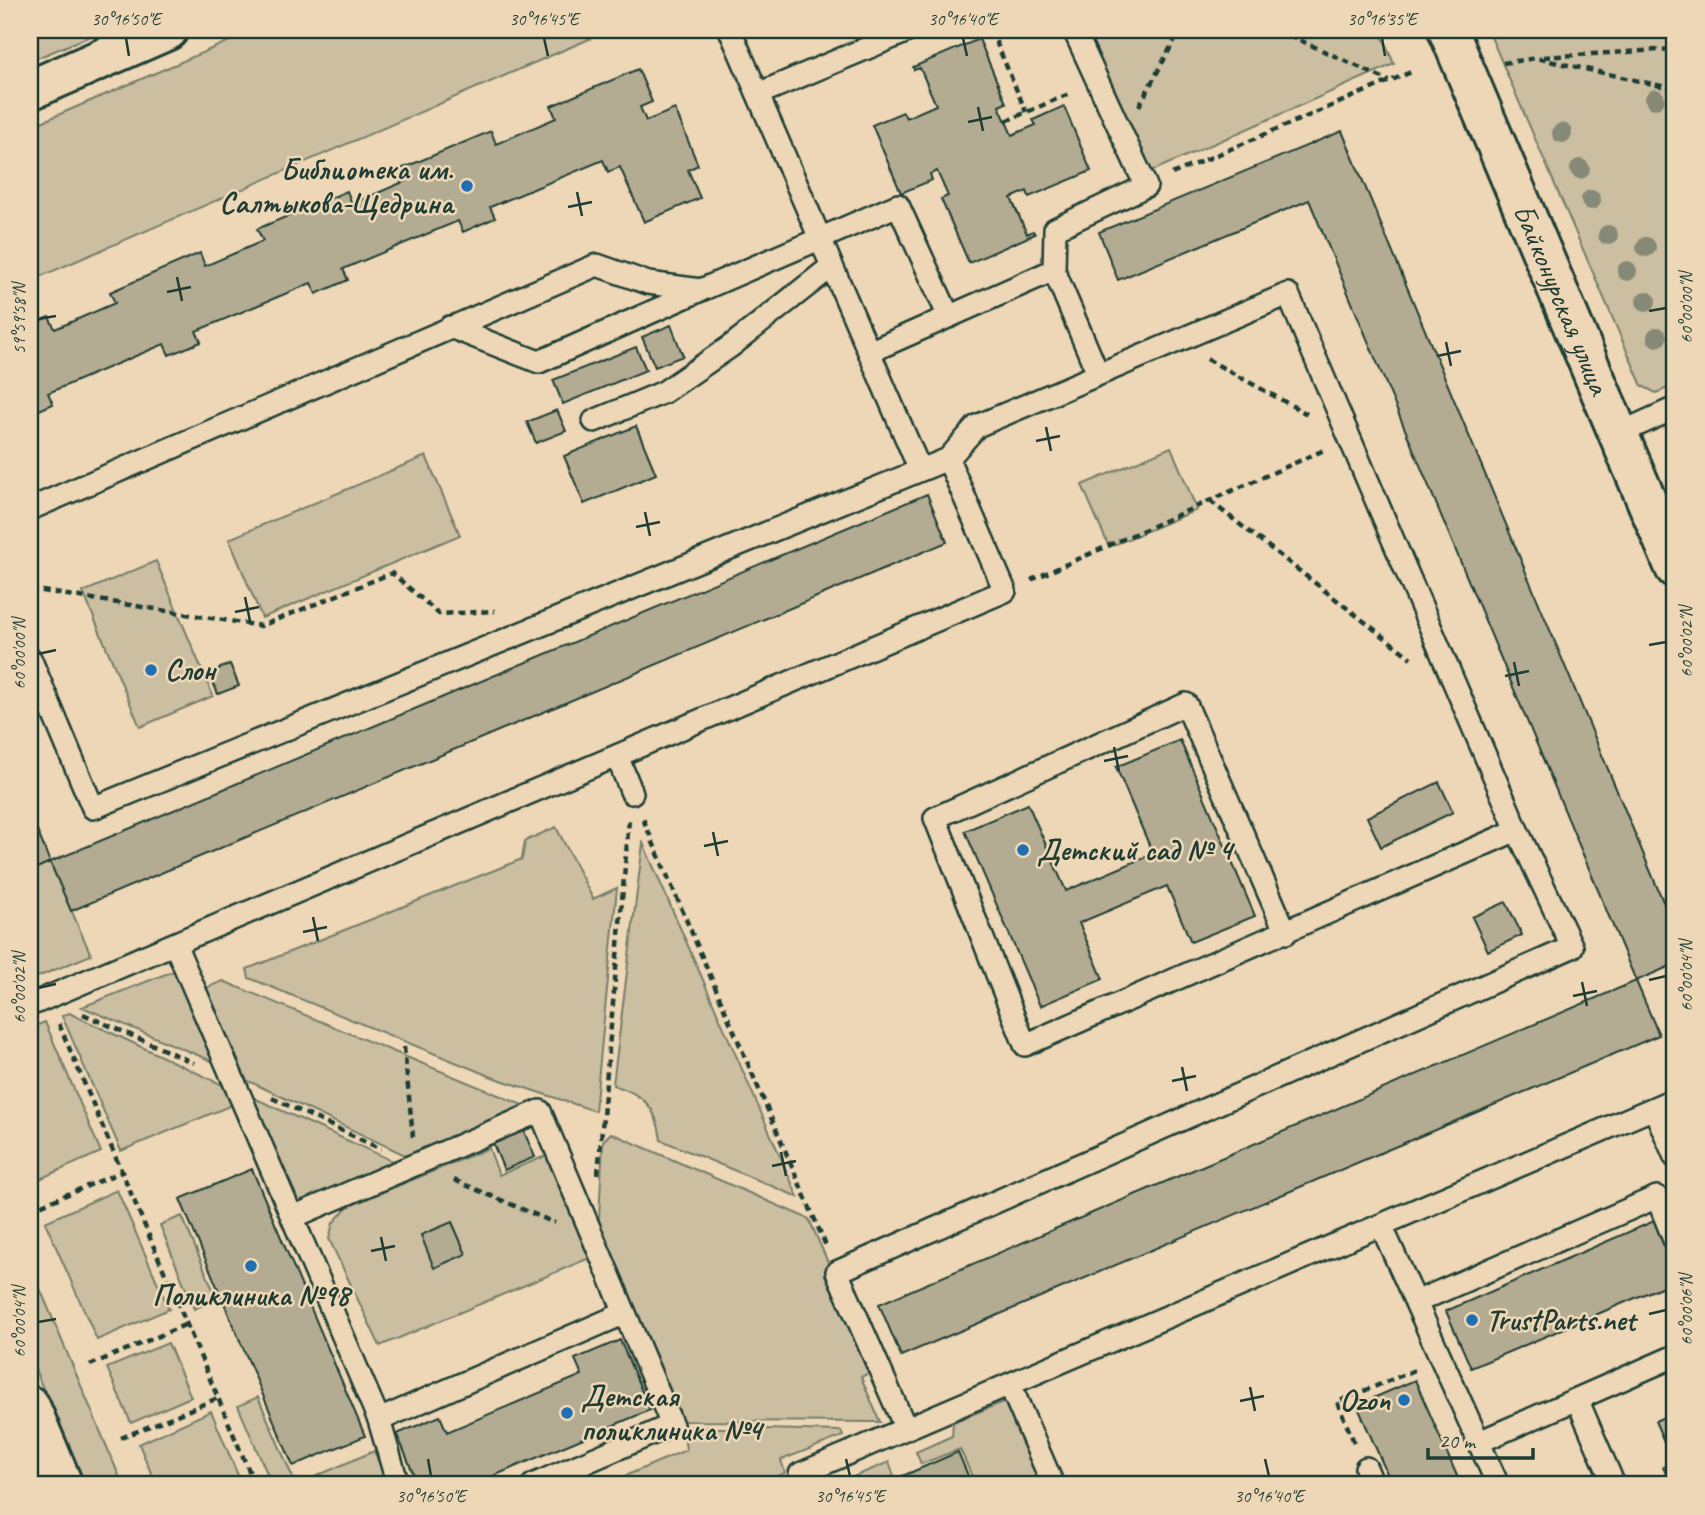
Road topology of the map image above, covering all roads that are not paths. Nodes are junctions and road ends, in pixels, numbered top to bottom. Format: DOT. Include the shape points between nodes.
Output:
graph roads {
  1 [pos="168,30"];
  2 [pos="730,30"];
  3 [pos="909,30"];
  4 [pos="1074,30"];
  5 [pos="1448,30"];
  6 [pos="30,90"];
  7 [pos="758,94"];
  8 [pos="820,239"];
  9 [pos="832,266"];
  10 [pos="1054,270"];
  11 [pos="701,290"];
  12 [pos="948,317"];
  13 [pos="450,327"];
  14 [pos="869,352"];
  15 [pos="1098,374"];
  16 [pos="1675,408"];
  17 [pos="594,421"];
  18 [pos="1618,434"];
  19 [pos="948,459"];
  20 [pos="920,470"];
  21 [pos="30,509"];
  22 [pos="1675,568"];
  23 [pos="30,658"];
  24 [pos="617,756"];
  25 [pos="632,793"];
  26 [pos="1517,830"];
  27 [pos="1286,933"];
  28 [pos="175,943"];
  29 [pos="39,1001"];
  30 [pos="1675,1099"];
  31 [pos="1654,1108"];
  32 [pos="1675,1157"];
  33 [pos="293,1217"];
  34 [pos="1381,1225"];
  35 [pos="1675,1242"];
  36 [pos="1416,1302"];
  37 [pos="625,1313"];
  38 [pos="1675,1356"];
  39 [pos="1010,1385"];
  40 [pos="1577,1399"];
  41 [pos="30,1406"];
  42 [pos="379,1420"];
  43 [pos="906,1429"];
  44 [pos="1479,1442"];
  45 [pos="800,1474"];
  46 [pos="63,1485"];
  47 [pos="398,1485"];
  48 [pos="533,1485"];
  49 [pos="1053,1485"];
  50 [pos="1498,1485"];
  51 [pos="1614,1485"];
  1 -- 6 [label="street"];
  2 -- 7 [label="lane"];
  3 -- 7 [label="lane"];
  4 -- 10 [label="lane" via="1146,186 1055,229"];
  5 -- 18 [label="street, Байконурская улица"];
  7 -- 8 [label="lane"];
  8 -- 9 [label="lane"];
  8 -- 11 [label="lane"];
  8 -- 12 [label="lane" via="898,205"];
  9 -- 14 [label="lane"];
  9 -- 17 [label="lane" via="732,346 664,392"];
  10 -- 12 [label="lane"];
  10 -- 15 [label="lane"];
  11 -- 13 [label="lane" via="648,283 597,265"];
  11 -- 13 [label="lane" via="539,362"];
  12 -- 14 [label="lane"];
  13 -- 21 [label="lane"];
  14 -- 20 [label="lane"];
  15 -- 19 [label="lane" via="977,426"];
  15 -- 26 [label="lane" via="1289,294"];
  16 -- 18 [label="lane"];
  18 -- 22 [label="street, Байконурская улица"];
  19 -- 20 [label="lane"];
  19 -- 24 [label="lane" via="1005,591"];
  20 -- 23 [label="lane" via="93,808"];
  24 -- 25 [label="lane"];
  24 -- 28 [label="lane"];
  26 -- 27 [label="lane"];
  26 -- 43 [label="lane" via="1572,947 837,1272"];
  27 -- 27 [label="lane" via="1025,1045 935,818 1186,704"];
  28 -- 29 [label="lane"];
  28 -- 33 [label="lane"];
  30 -- 31 [label="lane"];
  31 -- 32 [label="lane"];
  31 -- 34 [label="lane"];
  33 -- 37 [label="lane" via="540,1111"];
  33 -- 42 [label="lane"];
  34 -- 36 [label="lane"];
  34 -- 39 [label="lane"];
  35 -- 36 [label="lane" via="1657,1197"];
  36 -- 44 [label="lane"];
  37 -- 42 [label="lane"];
  37 -- 48 [label="lane" via="672,1425"];
  38 -- 40 [label="lane"];
  39 -- 43 [label="lane"];
  39 -- 49 [label="lane"];
  40 -- 44 [label="lane"];
  40 -- 51 [label="lane"];
  41 -- 46 [label="street"];
  42 -- 47 [label="lane"];
  43 -- 45 [label="lane"];
  44 -- 50 [label="lane"];
}
